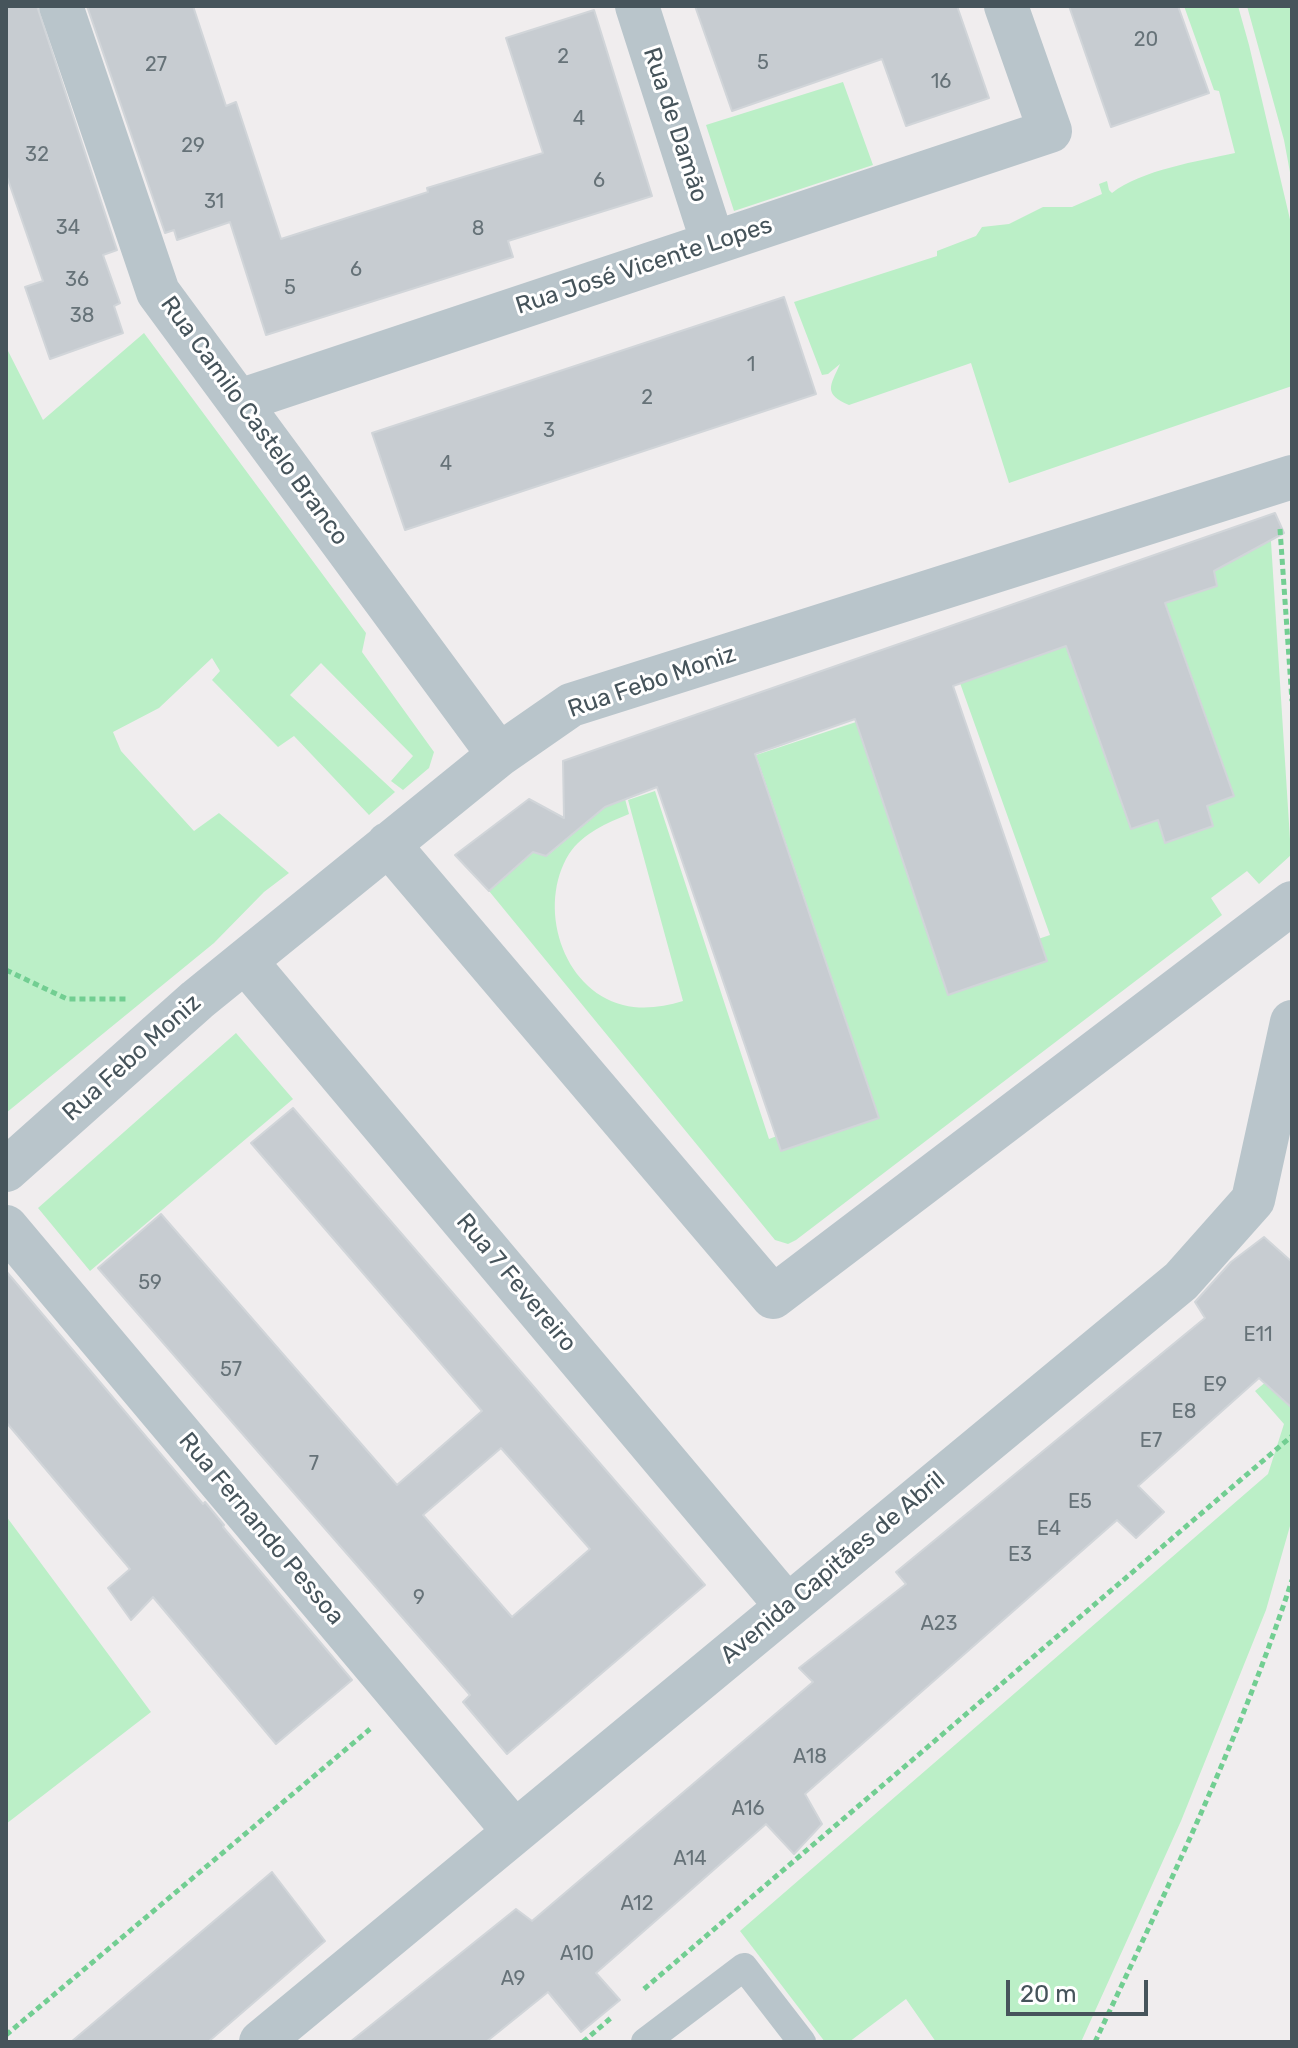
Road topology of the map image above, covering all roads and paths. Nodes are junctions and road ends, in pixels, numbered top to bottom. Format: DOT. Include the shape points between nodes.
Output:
graph roads {
  1 [pos="61,6"];
  2 [pos="637,6"];
  3 [pos="1006,6"];
  4 [pos="713,243"];
  5 [pos="239,401"];
  6 [pos="1286,496"];
  7 [pos="1292,701"];
  8 [pos="499,755"];
  9 [pos="388,844"];
  10 [pos="1292,903"];
  11 [pos="245,961"];
  12 [pos="6,970"];
  13 [pos="197,1000"];
  14 [pos="1292,1022"];
  15 [pos="6,1170"];
  16 [pos="6,1227"];
  17 [pos="1292,1436"];
  18 [pos="1292,1580"];
  19 [pos="787,1606"];
  20 [pos="404,1700"];
  21 [pos="515,1832"];
  22 [pos="643,1991"];
  23 [pos="619,2011"];
  24 [pos="6,2035"];
  25 [pos="261,2042"];
  26 [pos="583,2042"];
  27 [pos="645,2042"];
  28 [pos="802,2042"];
  29 [pos="1095,2042"];
  1 -- 5 [label="street, Rua Camilo Castelo Branco" via="158,292"];
  2 -- 4 [label="street, Rua de Damão"];
  3 -- 4 [label="street, Rua José Vicente Lopes" via="1050,131"];
  4 -- 5 [label="street, Rua José Vicente Lopes"];
  5 -- 8 [label="street, Rua Camilo Castelo Branco"];
  6 -- 7 [label="path"];
  6 -- 8 [label="street, Rua Febo Moniz" via="571,705"];
  8 -- 9 [label="street, Rua Febo Moniz"];
  9 -- 10 [label="street" via="773,1297"];
  9 -- 11 [label="street, Rua Febo Moniz"];
  11 -- 13 [label="street, Rua Febo Moniz"];
  11 -- 19 [label="street, Rua 7 Fevereiro"];
  12 -- 13 [label="path" via="67,999"];
  13 -- 15 [label="street, Rua Febo Moniz"];
  14 -- 19 [label="street, Avenida Capitães de Abril" via="1253,1200 1181,1281"];
  16 -- 20 [label="street, Rua Fernando Pessoa"];
  17 -- 22 [label="path"];
  18 -- 29 [label="path" via="1179,1865"];
  19 -- 21 [label="street, Avenida Capitães de Abril"];
  20 -- 21 [label="street, Rua Fernando Pessoa"];
  20 -- 24 [label="path"];
  21 -- 25 [label="street, Avenida Capitães de Abril"];
  23 -- 26 [label="path"];
  27 -- 28 [label="lane" via="744,1967"];
}
